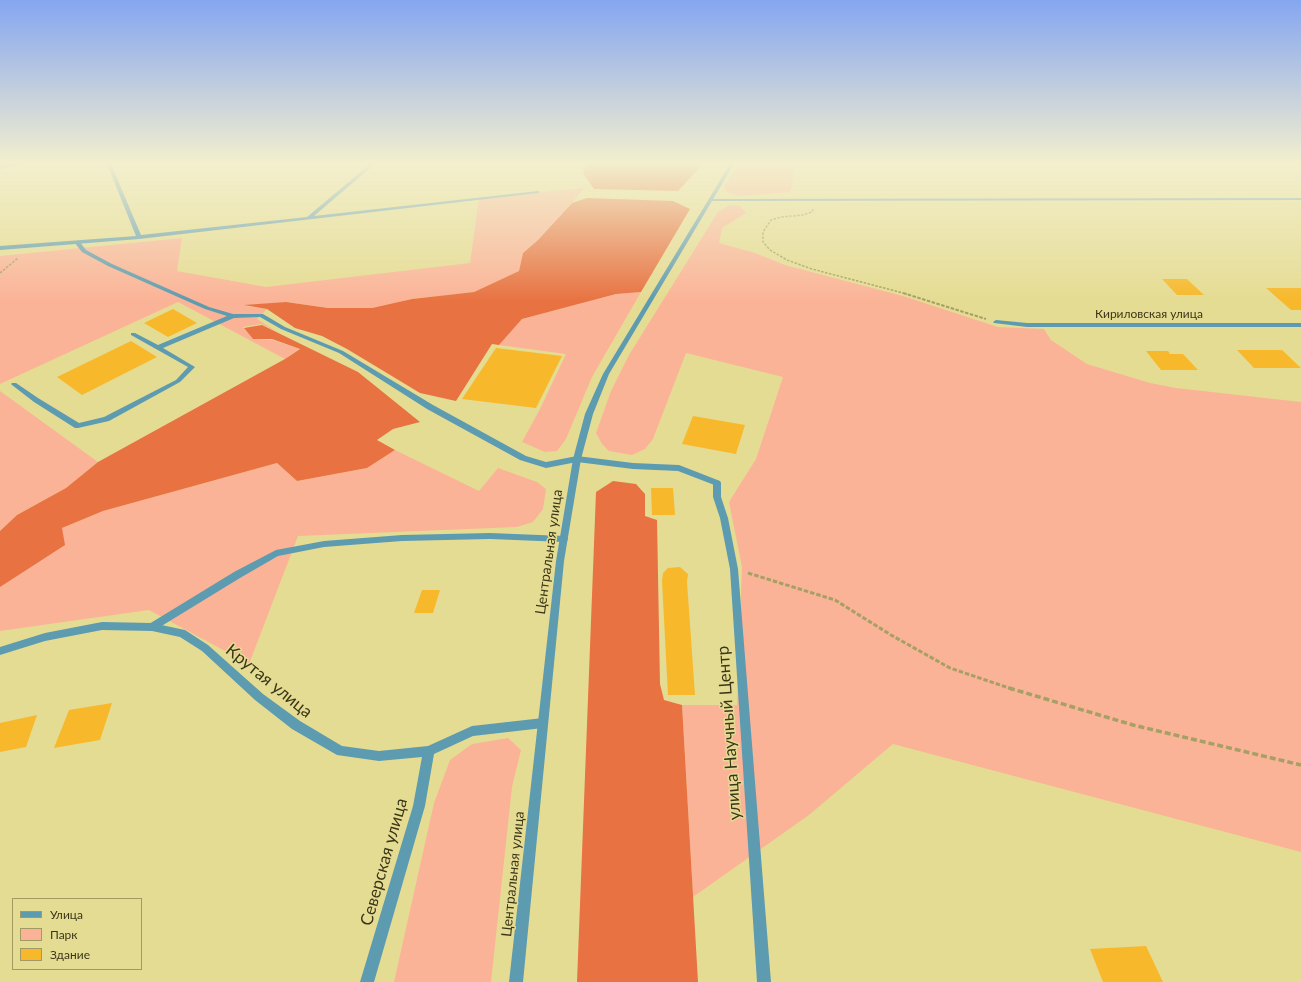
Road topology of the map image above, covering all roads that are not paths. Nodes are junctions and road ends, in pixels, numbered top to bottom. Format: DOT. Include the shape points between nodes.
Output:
graph roads {
  1 [pos="128,210"];
  2 [pos="318,210"];
  3 [pos="385,210"];
  4 [pos="705,210"];
  5 [pos="307,219"];
  6 [pos="139,236"];
  7 [pos="77,242"];
  8 [pos="0,248"];
  9 [pos="233,316"];
  10 [pos="996,322"];
  11 [pos="1301,325"];
  12 [pos="133,334"];
  13 [pos="159,347"];
  14 [pos="14,384"];
  15 [pos="577,459"];
  16 [pos="564,539"];
  17 [pos="152,627"];
  18 [pos="0,652"];
  19 [pos="543,723"];
  20 [pos="429,751"];
  21 [pos="367,982"];
  22 [pos="516,982"];
  23 [pos="764,982"];
  1 -- 6 [label="street"];
  2 -- 5 [label="street"];
  3 -- 5 [label="street"];
  4 -- 15 [label="street, Центральная улица" via="606,374 589,414"];
  5 -- 6 [label="street"];
  6 -- 7 [label="street"];
  7 -- 8 [label="street"];
  7 -- 9 [label="street" via="84,252 110,265 207,308"];
  9 -- 13 [label="street"];
  9 -- 15 [label="street" via="261,315 283,328 341,352 430,407 523,458 546,465"];
  10 -- 11 [label="street, Кириловская улица" via="1034,325"];
  12 -- 13 [label="street"];
  13 -- 14 [label="street" via="192,367 178,381 106,419 78,426"];
  15 -- 16 [label="street, Центральная улица"];
  15 -- 23 [label="street, улица Научный Центр" via="633,466 679,468 716,483 734,569"];
  16 -- 17 [label="street" via="490,536 402,538 324,544 276,553"];
  16 -- 19 [label="street, Центральная улица"];
  17 -- 18 [label="street, Крутая улица" via="102,626 45,637"];
  17 -- 20 [label="street, Крутая улица" via="182,633 205,648 259,697 296,725 341,751 379,756"];
  19 -- 20 [label="street, Крутая улица" via="472,732"];
  19 -- 22 [label="street, Центральная улица"];
  20 -- 21 [label="street, Северская улица" via="419,806"];
}
